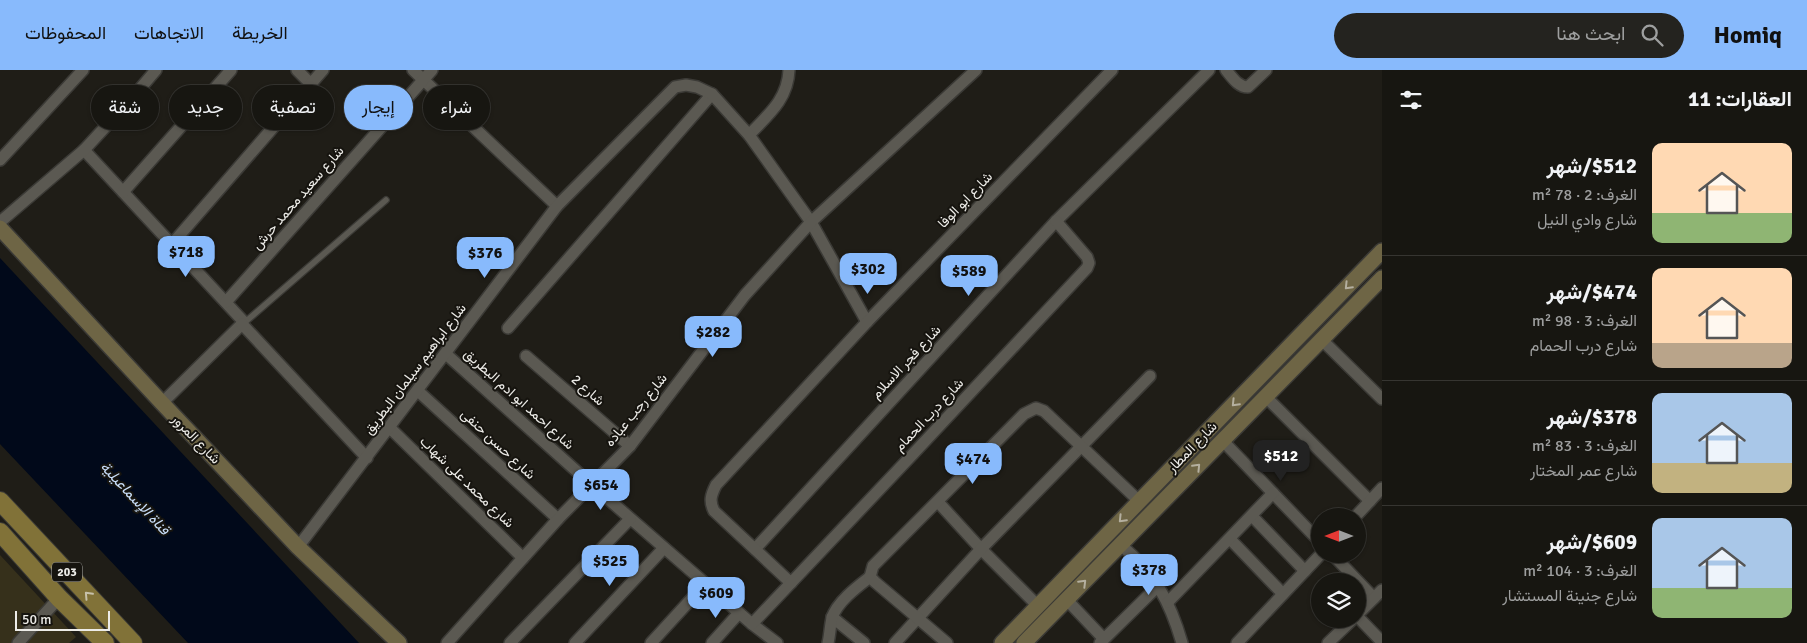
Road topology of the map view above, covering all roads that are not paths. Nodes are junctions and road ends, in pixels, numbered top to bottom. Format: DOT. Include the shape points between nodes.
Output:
graph roads {
  1 [pos="83,70"];
  2 [pos="156,70"];
  3 [pos="231,70"];
  4 [pos="297,70"];
  5 [pos="323,70"];
  6 [pos="413,70"];
  7 [pos="432,70"];
  8 [pos="790,70"];
  9 [pos="976,70"];
  10 [pos="1209,70"];
  11 [pos="1226,70"];
  12 [pos="1266,70"];
  13 [pos="1108,71"];
  14 [pos="423,79"];
  15 [pos="311,84"];
  16 [pos="712,94"];
  17 [pos="749,135"];
  18 [pos="84,150"];
  19 [pos="0,160"];
  20 [pos="123,192"];
  21 [pos="386,200"];
  22 [pos="557,206"];
  23 [pos="1056,221"];
  24 [pos="0,222"];
  25 [pos="811,222"];
  26 [pos="0,228"];
  27 [pos="172,244"];
  28 [pos="1382,251"];
  29 [pos="1382,278"];
  30 [pos="226,302"];
  31 [pos="867,322"];
  32 [pos="242,324"];
  33 [pos="508,328"];
  34 [pos="1322,340"];
  35 [pos="446,354"];
  36 [pos="526,356"];
  37 [pos="1150,376"];
  38 [pos="418,391"];
  39 [pos="1266,397"];
  40 [pos="1382,399"];
  41 [pos="162,403"];
  42 [pos="390,428"];
  43 [pos="1223,441"];
  44 [pos="630,446"];
  45 [pos="1081,447"];
  46 [pos="367,458"];
  47 [pos="592,485"];
  48 [pos="1382,488"];
  49 [pos="1273,494"];
  50 [pos="0,501"];
  51 [pos="1139,501"];
  52 [pos="1370,501"];
  53 [pos="938,502"];
  54 [pos="1363,508"];
  55 [pos="1252,516"];
  56 [pos="558,519"];
  57 [pos="630,519"];
  58 [pos="0,532"];
  59 [pos="1311,533"];
  60 [pos="1230,539"];
  61 [pos="42,544"];
  62 [pos="1121,545"];
  63 [pos="298,547"];
  64 [pos="664,548"];
  65 [pos="981,549"];
  66 [pos="755,550"];
  67 [pos="1086,556"];
  68 [pos="523,558"];
  69 [pos="26,560"];
  70 [pos="1313,563"];
  71 [pos="1342,563"];
  72 [pos="1099,568"];
  73 [pos="1305,571"];
  74 [pos="870,577"];
  75 [pos="705,584"];
  76 [pos="791,584"];
  77 [pos="1159,585"];
  78 [pos="1283,594"];
  79 [pos="1378,594"];
  80 [pos="59,598"];
  81 [pos="1067,600"];
  82 [pos="1168,602"];
  83 [pos="1038,606"];
  84 [pos="1366,607"];
  85 [pos="739,613"];
  86 [pos="917,617"];
  87 [pos="832,618"];
  88 [pos="752,624"];
  89 [pos="1366,625"];
  90 [pos="1344,628"];
  91 [pos="1102,641"];
  92 [pos="828,642"];
  93 [pos="1382,642"];
  94 [pos="18,643"];
  95 [pos="105,643"];
  96 [pos="134,643"];
  97 [pos="399,643"];
  98 [pos="446,643"];
  99 [pos="510,643"];
  100 [pos="575,643"];
  101 [pos="651,643"];
  102 [pos="712,643"];
  103 [pos="777,643"];
  104 [pos="864,643"];
  105 [pos="896,643"];
  106 [pos="947,643"];
  107 [pos="1002,643"];
  108 [pos="1024,643"];
  109 [pos="1182,643"];
  110 [pos="1237,643"];
  111 [pos="1328,643"];
  1 -- 19 [label="street"];
  2 -- 18 [label="street"];
  3 -- 20 [label="street"];
  4 -- 15 [label="street"];
  5 -- 15 [label="street"];
  6 -- 14 [label="street"];
  7 -- 14 [label="street, شارع سعيد محمد حرش"];
  8 -- 17 [label="street" via="789,84 775,109"];
  9 -- 25 [label="street, شارع رجب عباده"];
  10 -- 23 [label="street, شارع فجر الاسلام"];
  11 -- 12 [label="street" via="1239,85 1248,87"];
  13 -- 31 [label="street, شارع ابو الوفا"];
  14 -- 22 [label="street"];
  14 -- 30 [label="street, شارع سعيد محمد حرش"];
  15 -- 27 [label="street"];
  16 -- 17 [label="street"];
  16 -- 22 [label="street, شارع ابراهيم سيلمان البطريق" via="697,87 674,87"];
  16 -- 33 [label="street"];
  17 -- 25 [label="street"];
  18 -- 20 [label="street"];
  18 -- 24 [label="street"];
  20 -- 27 [label="street"];
  21 -- 32 [label="lane"];
  22 -- 35 [label="street, شارع ابراهيم سيلمان البطريق"];
  23 -- 66 [label="street, شارع فجر الاسلام"];
  23 -- 76 [label="street, شارع درب الحمام" via="1087,257 1087,268"];
  25 -- 31 [label="street"];
  25 -- 44 [label="street, شارع رجب عباده" via="745,295"];
  26 -- 41 [label="street, شارع المرور"];
  27 -- 30 [label="street"];
  28 -- 51 [label="street, شارع المطار, one-way"];
  29 -- 34 [label="street, شارع المطار"];
  30 -- 32 [label="street" via="241,318"];
  31 -- 66 [label="street, شارع ابو الوفا" via="712,493 710,503 714,511"];
  32 -- 41 [label="street"];
  32 -- 46 [label="street"];
  34 -- 39 [label="street, شارع المطار"];
  34 -- 40 [label="street"];
  35 -- 38 [label="street, شارع ابراهيم سيلمان البطريق"];
  35 -- 47 [label="street, شارع احمد ابو ادم البطريق"];
  36 -- 44 [label="street, شارع 2"];
  37 -- 45 [label="street"];
  38 -- 42 [label="street, شارع ابراهيم سيلمان البطريق"];
  38 -- 56 [label="street, شارع حسن حنفى"];
  39 -- 43 [label="street, شارع المطار"];
  39 -- 52 [label="street"];
  41 -- 63 [label="street, شارع المرور"];
  42 -- 46 [label="street, شارع ابراهيم سيلمان البطريق"];
  42 -- 68 [label="street, شارع محمد على شهاب"];
  43 -- 49 [label="street"];
  62 -- 43 [label="street, شارع المطار, one-way"];
  44 -- 47 [label="street, شارع رجب عباده"];
  45 -- 51 [label="street"];
  45 -- 53 [label="street" via="1044,411 1036,408 1024,414"];
  45 -- 65 [label="street"];
  46 -- 63 [label="street, شارع ابراهيم سيلمان البطريق"];
  47 -- 56 [label="street, شارع رجب عباده"];
  47 -- 57 [label="street, شارع احمد ابو ادم البطريق"];
  48 -- 52 [label="street"];
  49 -- 55 [label="street"];
  49 -- 59 [label="street"];
  50 -- 61 [label="main road, 203"];
  51 -- 67 [label="street, شارع المطار, one-way"];
  52 -- 54 [label="street"];
  53 -- 65 [label="street"];
  53 -- 74 [label="street" via="873,566"];
  55 -- 60 [label="street"];
  55 -- 73 [label="street"];
  56 -- 68 [label="street, شارع رجب عباده"];
  57 -- 64 [label="street, شارع احمد ابو ادم البطريق"];
  57 -- 99 [label="street"];
  58 -- 69 [label="main road, 203"];
  60 -- 78 [label="street"];
  60 -- 82 [label="street"];
  61 -- 69 [label="main road"];
  96 -- 61 [label="main road, 203, one-way"];
  62 -- 72 [label="street, شارع المطار"];
  62 -- 77 [label="street"];
  63 -- 97 [label="street, شارع المرور"];
  64 -- 75 [label="street, شارع احمد ابو ادم البطريق"];
  64 -- 100 [label="street"];
  65 -- 83 [label="street"];
  65 -- 86 [label="street"];
  66 -- 76 [label="street"];
  67 -- 72 [label="street"];
  67 -- 83 [label="street, شارع المطار"];
  68 -- 98 [label="street, شارع رجب عباده"];
  69 -- 80 [label="main road, 203"];
  70 -- 73 [label="street"];
  71 -- 79 [label="street"];
  81 -- 72 [label="street, شارع المطار, one-way"];
  73 -- 78 [label="street"];
  74 -- 86 [label="street"];
  74 -- 87 [label="street" via="845,598"];
  75 -- 85 [label="street, شارع احمد ابو ادم البطريق"];
  75 -- 101 [label="street"];
  76 -- 88 [label="street, شارع درب الحمام"];
  77 -- 82 [label="street"];
  77 -- 91 [label="street"];
  78 -- 110 [label="street"];
  79 -- 84 [label="street"];
  80 -- 94 [label="street"];
  80 -- 95 [label="main road, 203"];
  81 -- 91 [label="street"];
  81 -- 108 [label="street, شارع المطار"];
  82 -- 109 [label="street"];
  83 -- 107 [label="street, شارع المطار"];
  85 -- 88 [label="street, شارع احمد ابو ادم البطريق"];
  85 -- 102 [label="street"];
  86 -- 105 [label="street"];
  86 -- 106 [label="street"];
  87 -- 92 [label="street"];
  87 -- 104 [label="street"];
  88 -- 103 [label="street, شارع احمد ابو ادم البطريق"];
  89 -- 93 [label="street"];
  90 -- 111 [label="street"];
}
